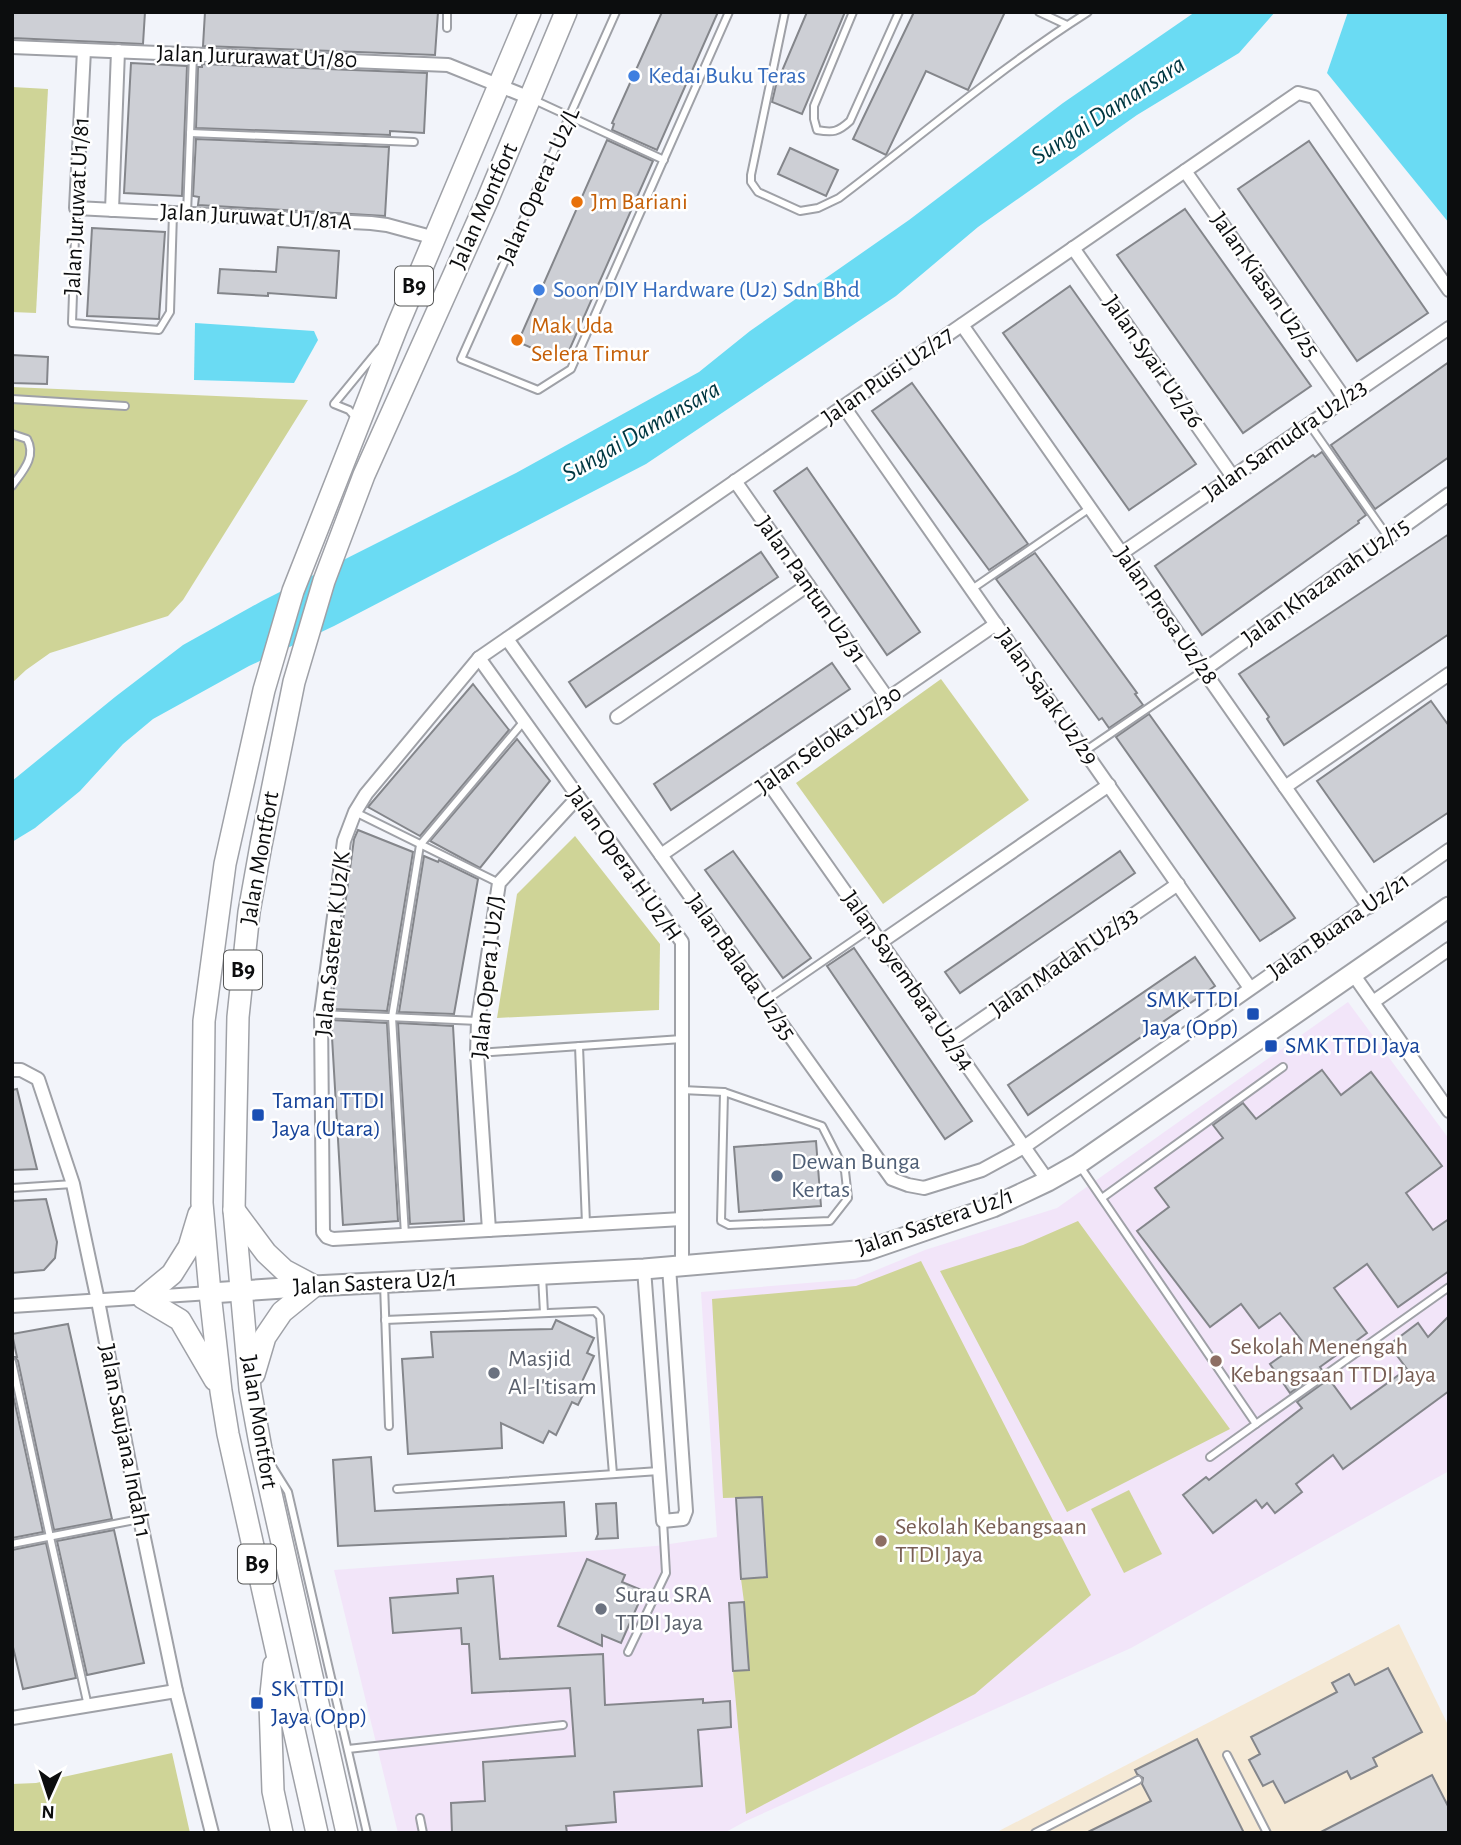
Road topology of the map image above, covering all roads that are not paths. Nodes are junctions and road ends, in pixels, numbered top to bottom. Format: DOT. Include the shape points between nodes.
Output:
graph roads {
  1 [pos="447,12"];
  2 [pos="530,12"];
  3 [pos="566,12"];
  4 [pos="616,12"];
  5 [pos="729,12"];
  6 [pos="785,12"];
  7 [pos="853,12"];
  8 [pos="899,12"];
  9 [pos="1039,12"];
  10 [pos="1088,12"];
  11 [pos="1067,25"];
  12 [pos="447,28"];
  13 [pos="12,47"];
  14 [pos="85,50"];
  15 [pos="118,51"];
  16 [pos="193,54"];
  17 [pos="499,84"];
  18 [pos="530,98"];
  19 [pos="570,116"];
  20 [pos="190,133"];
  21 [pos="414,142"];
  22 [pos="664,160"];
  23 [pos="1185,171"];
  24 [pos="76,208"];
  25 [pos="112,210"];
  26 [pos="180,213"];
  27 [pos="435,239"];
  28 [pos="1073,248"];
  29 [pos="1449,290"];
  30 [pos="962,325"];
  31 [pos="397,327"];
  32 [pos="1449,328"];
  33 [pos="12,399"];
  34 [pos="1345,399"];
  35 [pos="125,406"];
  36 [pos="844,407"];
  37 [pos="1309,424"];
  38 [pos="359,425"];
  39 [pos="12,434"];
  40 [pos="1233,477"];
  41 [pos="735,481"];
  42 [pos="12,486"];
  43 [pos="1449,494"];
  44 [pos="1090,508"];
  45 [pos="1388,537"];
  46 [pos="1122,553"];
  47 [pos="808,585"];
  48 [pos="972,589"];
  49 [pos="996,624"];
  50 [pos="507,639"];
  51 [pos="479,658"];
  52 [pos="1204,670"];
  53 [pos="1449,674"];
  54 [pos="888,699"];
  55 [pos="617,717"];
  56 [pos="524,720"];
  57 [pos="1085,751"];
  58 [pos="768,782"];
  59 [pos="1108,785"];
  60 [pos="1285,787"];
  61 [pos="578,797"];
  62 [pos="355,812"];
  63 [pos="420,845"];
  64 [pos="1449,850"];
  65 [pos="661,855"];
  66 [pos="499,883"];
  67 [pos="1178,884"];
  68 [pos="1369,906"];
  69 [pos="1449,907"];
  70 [pos="871,928"];
  71 [pos="881,942"];
  72 [pos="1449,949"];
  73 [pos="1353,974"];
  74 [pos="1250,988"];
  75 [pos="765,1001"];
  76 [pos="1373,1002"];
  77 [pos="321,1014"];
  78 [pos="392,1017"];
  79 [pos="478,1021"];
  80 [pos="682,1039"];
  81 [pos="950,1041"];
  82 [pos="579,1046"];
  83 [pos="477,1053"];
  84 [pos="1283,1068"];
  85 [pos="12,1070"];
  86 [pos="682,1090"];
  87 [pos="724,1092"];
  88 [pos="1449,1111"];
  89 [pos="1024,1147"];
  90 [pos="1078,1164"];
  91 [pos="1048,1181"];
  92 [pos="73,1184"];
  93 [pos="12,1188"];
  94 [pos="1102,1198"];
  95 [pos="202,1203"];
  96 [pos="234,1210"];
  97 [pos="682,1219"];
  98 [pos="586,1224"];
  99 [pos="489,1230"];
  100 [pos="405,1235"];
  101 [pos="676,1266"];
  102 [pos="644,1269"];
  103 [pos="542,1274"];
  104 [pos="384,1282"];
  105 [pos="314,1286"];
  106 [pos="1449,1287"];
  107 [pos="242,1291"];
  108 [pos="210,1293"];
  109 [pos="143,1298"];
  110 [pos="98,1301"];
  111 [pos="12,1306"];
  112 [pos="544,1313"];
  113 [pos="385,1320"];
  114 [pos="12,1362"];
  115 [pos="250,1389"];
  116 [pos="221,1391"];
  117 [pos="1256,1424"];
  118 [pos="389,1426"];
  119 [pos="261,1449"];
  120 [pos="1210,1457"];
  121 [pos="659,1471"];
  122 [pos="613,1474"];
  123 [pos="397,1489"];
  124 [pos="140,1519"];
  125 [pos="663,1521"];
  126 [pos="50,1537"];
  127 [pos="12,1544"];
  128 [pos="276,1646"];
  129 [pos="628,1653"];
  130 [pos="176,1691"];
  131 [pos="89,1706"];
  132 [pos="12,1718"];
  133 [pos="563,1726"];
  134 [pos="348,1749"];
  135 [pos="1227,1755"];
  136 [pos="1138,1780"];
  137 [pos="420,1818"];
  138 [pos="212,1833"];
  139 [pos="282,1833"];
  140 [pos="317,1833"];
  141 [pos="347,1833"];
  142 [pos="367,1833"];
  143 [pos="423,1833"];
  144 [pos="1035,1833"];
  145 [pos="1267,1833"];
  1 -- 12 [label="lane"];
  2 -- 17 [label="main road, Jalan Montfort / B9"];
  3 -- 18 [label="main road, Jalan Montfort / B9"];
  4 -- 19 [label="lane, Jalan Opera L U2/L"];
  5 -- 22 [label="lane"];
  6 -- 11 [label="lane" via="751,182 758,192 800,211 839,198"];
  7 -- 8 [label="lane" via="814,106 817,130 832,132 850,121"];
  9 -- 11 [label="lane"];
  10 -- 11 [label="lane"];
  13 -- 14 [label="street, Jalan Jururawat U1/80"];
  14 -- 15 [label="street, Jalan Jururawat U1/80"];
  14 -- 24 [label="street, Jalan Juruwat U1/81"];
  15 -- 16 [label="street, Jalan Jururawat U1/80"];
  15 -- 25 [label="street, Jalan Juruwat U1/81"];
  16 -- 17 [label="street, Jalan Jururawat U1/80" via="448,65"];
  16 -- 20 [label="lane"];
  17 -- 18 [label="street, Jalan Jururawat U1/80"];
  17 -- 27 [label="main road, Jalan Montfort / B9"];
  18 -- 19 [label="lane"];
  18 -- 96 [label="main road, Jalan Montfort / B9" via="364,475 324,581 294,682 249,912 239,1004"];
  19 -- 22 [label="lane"];
  19 -- 22 [label="lane, Jalan Opera L U2/L" via="461,359 538,390 571,369"];
  20 -- 21 [label="lane"];
  20 -- 26 [label="lane"];
  23 -- 28 [label="street, Jalan Puisi U2/27"];
  23 -- 29 [label="street, Jalan Puisi U2/27" via="1298,93 1314,97"];
  23 -- 34 [label="street, Jalan Kiasan U2/25"];
  24 -- 25 [label="street, Jalan Juruwat U1/81A"];
  24 -- 26 [label="lane, Jalan Juruwat U1/81" via="72,323 159,330 170,312"];
  25 -- 26 [label="street, Jalan Juruwat U1/81A"];
  26 -- 27 [label="street, Jalan Juruwat U1/81A" via="371,223"];
  27 -- 31 [label="main road, Jalan Montfort / B9"];
  28 -- 30 [label="street, Jalan Puisi U2/27"];
  28 -- 40 [label="street, Jalan Syair U2/26"];
  30 -- 36 [label="street, Jalan Puisi U2/27"];
  30 -- 44 [label="street, Jalan Prosa U2/28"];
  31 -- 38 [label="main road, Jalan Montfort / B9"];
  31 -- 38 [label="lane" via="334,404 349,410"];
  32 -- 34 [label="street, Jalan Samudra U2/23"];
  33 -- 35 [label="lane"];
  34 -- 37 [label="street, Jalan Samudra U2/23"];
  36 -- 41 [label="street, Jalan Puisi U2/27"];
  36 -- 48 [label="street, Jalan Sajak U2/29"];
  37 -- 40 [label="street, Jalan Samudra U2/23"];
  37 -- 45 [label="lane"];
  38 -- 95 [label="main road, Jalan Montfort / B9" via="293,591 264,690 225,864 204,1021"];
  39 -- 42 [label="lane" via="27,439 31,453"];
  40 -- 46 [label="street, Jalan Samudra U2/23"];
  41 -- 47 [label="street, Jalan Pantun U2/31"];
  41 -- 50 [label="street, Jalan Puisi U2/27"];
  43 -- 45 [label="street, Jalan Khazanah U2/15"];
  44 -- 46 [label="street, Jalan Prosa U2/28"];
  44 -- 48 [label="lane"];
  45 -- 52 [label="street, Jalan Khazanah U2/15"];
  46 -- 52 [label="street, Jalan Prosa U2/28"];
  47 -- 54 [label="street, Jalan Pantun U2/31"];
  47 -- 55 [label="street"];
  48 -- 49 [label="street, Jalan Sajak U2/29"];
  49 -- 54 [label="street, Jalan Seloka U2/30"];
  49 -- 57 [label="street, Jalan Sajak U2/29"];
  50 -- 51 [label="street, Jalan Puisi U2/27"];
  50 -- 65 [label="street, Jalan Balada U2/35"];
  51 -- 56 [label="street, Jalan Opera H U2/H"];
  51 -- 62 [label="street, Jalan Sastera K U2/K"];
  52 -- 57 [label="lane"];
  52 -- 60 [label="street, Jalan Prosa U2/28"];
  53 -- 60 [label="street"];
  54 -- 58 [label="street, Jalan Seloka U2/30"];
  56 -- 61 [label="street, Jalan Opera H U2/H"];
  56 -- 63 [label="lane"];
  57 -- 59 [label="street, Jalan Sajak U2/29"];
  58 -- 65 [label="street, Jalan Seloka U2/30"];
  58 -- 70 [label="street, Jalan Sayembara U2/34"];
  59 -- 67 [label="street, Jalan Sajak U2/29"];
  59 -- 71 [label="street"];
  60 -- 68 [label="street, Jalan Prosa U2/28"];
  61 -- 66 [label="street, Jalan Opera J U2/J"];
  61 -- 80 [label="street, Jalan Opera H U2/H" via="682,942"];
  62 -- 63 [label="lane"];
  62 -- 77 [label="street, Jalan Sastera K U2/K" via="344,841"];
  63 -- 66 [label="lane"];
  63 -- 78 [label="lane"];
  64 -- 68 [label="street, Jalan Buana U2/21"];
  65 -- 75 [label="street, Jalan Balada U2/35"];
  66 -- 79 [label="street, Jalan Opera J U2/J"];
  67 -- 74 [label="street, Jalan Sajak U2/29"];
  67 -- 81 [label="street, Jalan Madah U2/33"];
  68 -- 74 [label="street, Jalan Buana U2/21"];
  69 -- 73 [label="street, Jalan Sastera U2/1"];
  70 -- 71 [label="street, Jalan Sayembara U2/34"];
  70 -- 75 [label="lane"];
  71 -- 81 [label="street, Jalan Sayembara U2/34"];
  72 -- 76 [label="street"];
  73 -- 76 [label="street"];
  73 -- 90 [label="street, Jalan Sastera U2/1"];
  74 -- 89 [label="street, Jalan Buana U2/21"];
  75 -- 89 [label="street, Jalan Balada U2/35" via="892,1179 925,1188 982,1170"];
  76 -- 88 [label="street"];
  77 -- 78 [label="lane"];
  77 -- 100 [label="street, Jalan Sastera K U2/K" via="323,1232 333,1239"];
  78 -- 79 [label="lane"];
  78 -- 100 [label="lane"];
  79 -- 83 [label="street, Jalan Opera J U2/J"];
  80 -- 82 [label="lane"];
  80 -- 86 [label="street, Jalan Opera H U2/H"];
  81 -- 89 [label="street, Jalan Sayembara U2/34"];
  82 -- 83 [label="lane"];
  82 -- 98 [label="lane"];
  83 -- 99 [label="street, Jalan Opera J U2/J"];
  84 -- 94 [label="lane"];
  85 -- 92 [label="street, Jalan Saujana Indah 1" via="38,1079"];
  86 -- 87 [label="lane"];
  86 -- 97 [label="street, Jalan Opera H U2/H"];
  87 -- 87 [label="lane" via="821,1126 845,1171 848,1198 830,1221 729,1226 721,1220"];
  89 -- 91 [label="street, Jalan Sayembara U2/34"];
  90 -- 91 [label="street, Jalan Sastera U2/1"];
  90 -- 94 [label="lane"];
  91 -- 101 [label="street, Jalan Sastera U2/1" via="993,1207 867,1250"];
  92 -- 93 [label="lane"];
  92 -- 110 [label="street, Jalan Saujana Indah 1"];
  94 -- 117 [label="lane"];
  95 -- 108 [label="main road, Jalan Montfort / B9"];
  95 -- 109 [label="main road" via="189,1247 172,1274"];
  96 -- 105 [label="main road" via="284,1270"];
  96 -- 107 [label="main road, Jalan Montfort / B9"];
  97 -- 98 [label="street, Jalan Sastera K U2/K"];
  97 -- 101 [label="street, Jalan Opera H U2/H"];
  98 -- 99 [label="street, Jalan Sastera K U2/K"];
  99 -- 100 [label="street, Jalan Sastera K U2/K"];
  101 -- 102 [label="street, Jalan Sastera U2/1"];
  101 -- 125 [label="street, Jalan Opera H U2/H" via="686,1511 683,1519"];
  102 -- 103 [label="street, Jalan Sastera U2/1"];
  102 -- 121 [label="street"];
  103 -- 104 [label="street, Jalan Sastera U2/1"];
  103 -- 112 [label="lane"];
  104 -- 105 [label="street, Jalan Sastera U2/1"];
  104 -- 113 [label="lane"];
  105 -- 107 [label="street, Jalan Sastera U2/1"];
  105 -- 115 [label="main road" via="282,1312 265,1337"];
  106 -- 117 [label="lane"];
  107 -- 108 [label="street, Jalan Sastera U2/1"];
  107 -- 115 [label="main road, Jalan Montfort / B9"];
  108 -- 109 [label="street"];
  108 -- 116 [label="main road, Jalan Montfort / B9"];
  109 -- 110 [label="street"];
  109 -- 116 [label="main road" via="180,1320"];
  110 -- 111 [label="street"];
  110 -- 124 [label="street, Jalan Saujana Indah 1"];
  112 -- 113 [label="lane"];
  112 -- 122 [label="lane" via="596,1311 600,1317"];
  113 -- 118 [label="lane"];
  114 -- 126 [label="lane"];
  115 -- 119 [label="main road, Jalan Montfort / B9"];
  116 -- 128 [label="main road, Jalan Montfort / B9"];
  117 -- 120 [label="lane"];
  119 -- 134 [label="lane" via="288,1492"];
  119 -- 141 [label="main road, Jalan Montfort / B9"];
  121 -- 122 [label="lane"];
  121 -- 125 [label="street"];
  122 -- 123 [label="lane"];
  124 -- 126 [label="lane"];
  124 -- 130 [label="street, Jalan Saujana Indah 1"];
  125 -- 129 [label="lane" via="666,1573"];
  126 -- 127 [label="lane"];
  126 -- 131 [label="lane"];
  128 -- 139 [label="main road" via="270,1704 272,1791"];
  128 -- 140 [label="main road, Jalan Montfort / B9"];
  130 -- 131 [label="street"];
  130 -- 138 [label="street, Jalan Saujana Indah 1"];
  131 -- 132 [label="street"];
  133 -- 134 [label="lane"];
  134 -- 142 [label="lane"];
  135 -- 145 [label="lane"];
  136 -- 144 [label="lane"];
  137 -- 143 [label="lane"];
}
